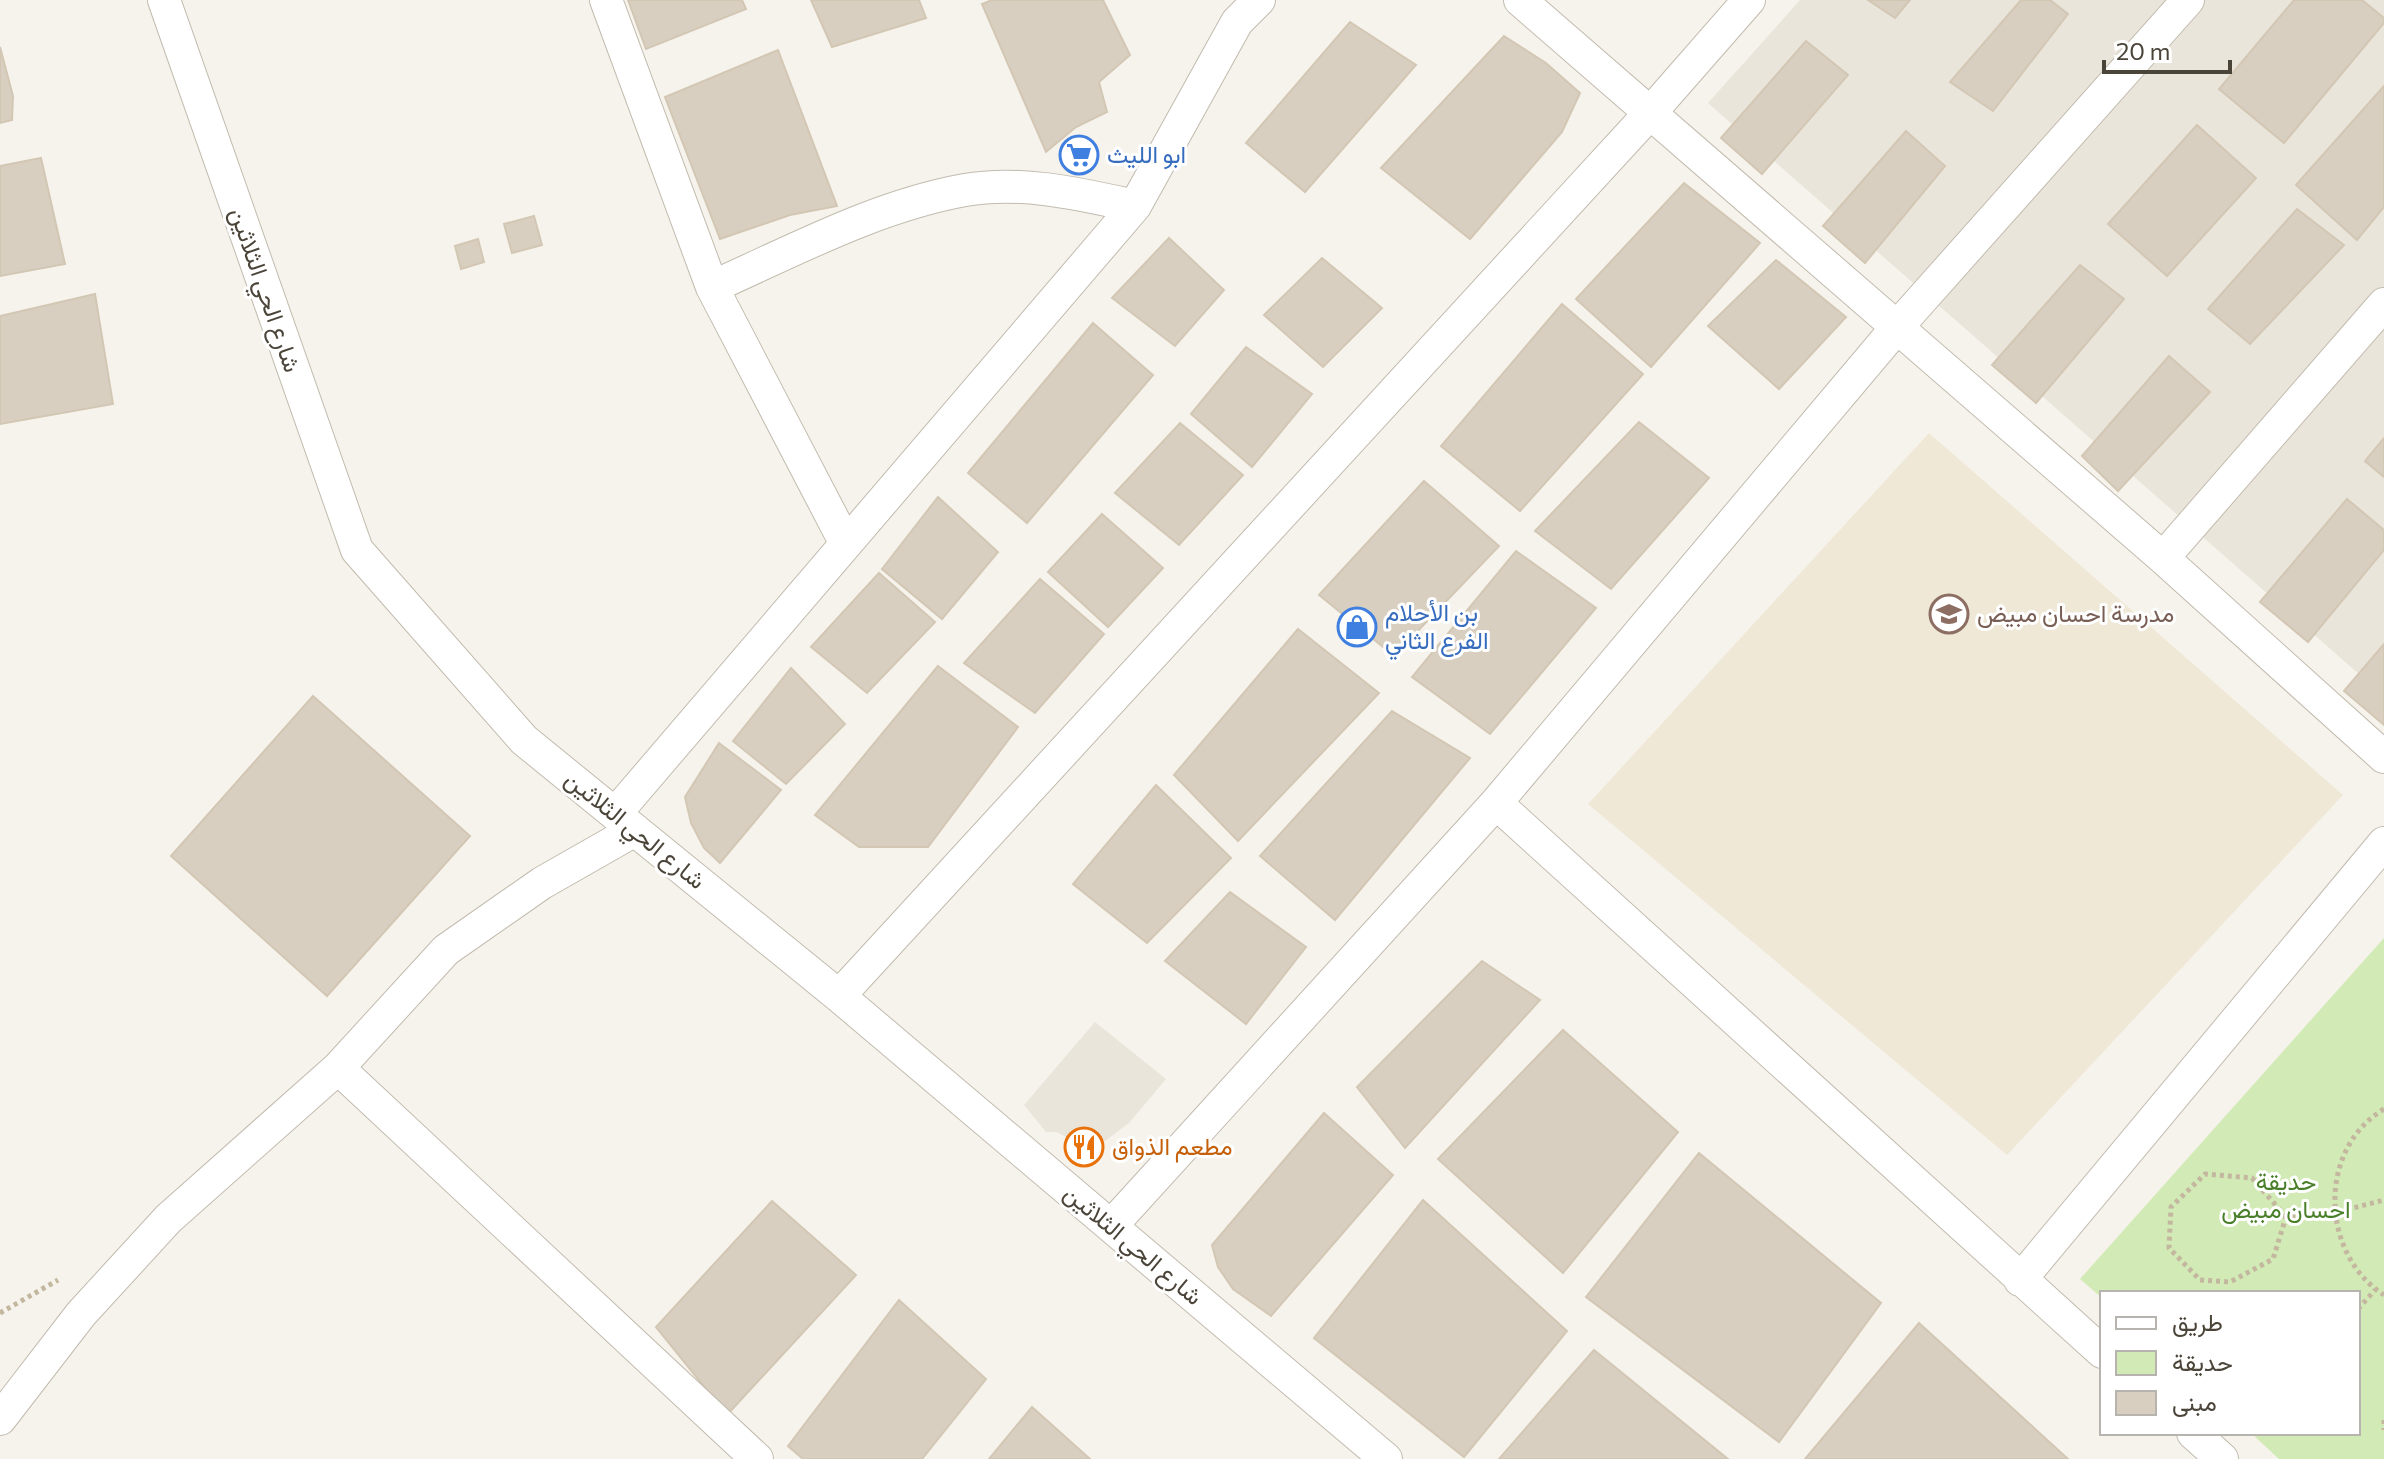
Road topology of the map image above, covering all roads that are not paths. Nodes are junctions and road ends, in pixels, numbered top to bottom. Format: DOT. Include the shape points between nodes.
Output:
graph roads {
  1 [pos="164,0"];
  2 [pos="606,0"];
  3 [pos="1520,0"];
  4 [pos="1749,0"];
  5 [pos="2188,0"];
  6 [pos="1242,7"];
  7 [pos="1651,112"];
  8 [pos="1135,206"];
  9 [pos="712,287"];
  10 [pos="2384,304"];
  11 [pos="1898,326"];
  12 [pos="846,544"];
  13 [pos="2163,558"];
  14 [pos="2384,757"];
  15 [pos="1496,803"];
  16 [pos="625,822"];
  17 [pos="2384,843"];
  18 [pos="839,996"];
  19 [pos="338,1068"];
  20 [pos="1111,1226"];
  21 [pos="2020,1280"];
  22 [pos="2100,1350"];
  23 [pos="0,1419"];
  24 [pos="2195,1435"];
  25 [pos="757,1459"];
  26 [pos="1386,1459"];
  27 [pos="2222,1459"];
  1 -- 16 [label="street, شارع الحي الثلاثين" via="357,550 524,740"];
  2 -- 9 [label="street"];
  3 -- 7 [label="street"];
  4 -- 7 [label="street"];
  5 -- 11 [label="street"];
  6 -- 8 [label="street"];
  7 -- 11 [label="street"];
  7 -- 18 [label="street"];
  8 -- 9 [label="street" via="1055,189 966,190 883,212"];
  8 -- 12 [label="street"];
  9 -- 12 [label="street"];
  10 -- 13 [label="street"];
  11 -- 13 [label="street"];
  11 -- 15 [label="street"];
  12 -- 16 [label="street"];
  13 -- 14 [label="street"];
  15 -- 20 [label="street"];
  15 -- 21 [label="street"];
  16 -- 18 [label="street, شارع الحي الثلاثين"];
  16 -- 19 [label="street" via="446,950"];
  17 -- 21 [label="street"];
  18 -- 20 [label="street, شارع الحي الثلاثين"];
  19 -- 23 [label="street" via="168,1219 81,1314"];
  19 -- 25 [label="street"];
  20 -- 26 [label="street, شارع الحي الثلاثين"];
  21 -- 22 [label="street"];
  24 -- 27 [label="street"];
}
